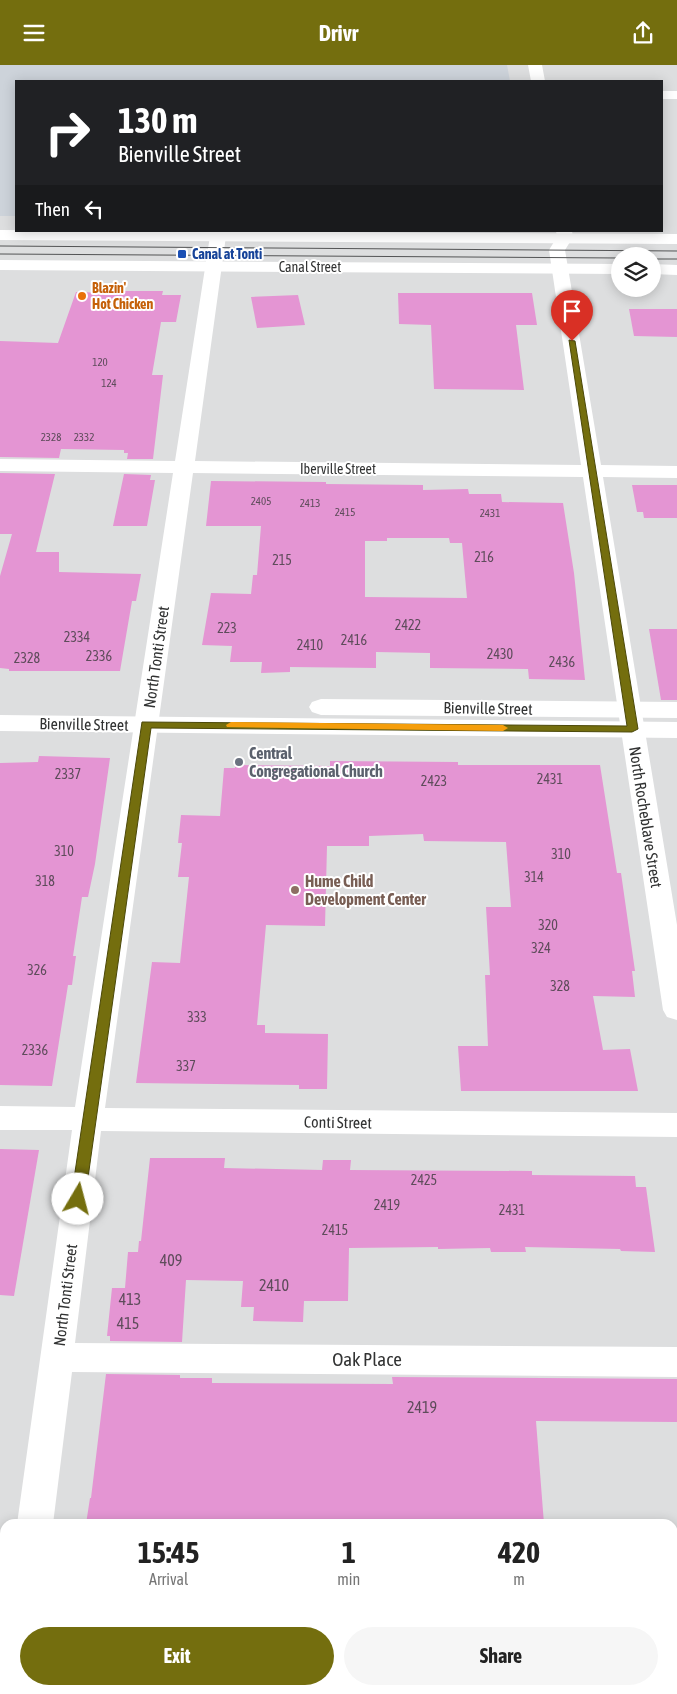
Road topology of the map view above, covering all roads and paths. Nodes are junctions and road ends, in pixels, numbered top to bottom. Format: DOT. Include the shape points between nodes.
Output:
graph roads {
  1 [pos="535,65"];
  2 [pos="538,80"];
  3 [pos="663,95"];
  4 [pos="677,95"];
  5 [pos="564,234"];
  6 [pos="0,235"];
  7 [pos="218,236"];
  8 [pos="677,239"];
  9 [pos="0,265"];
  10 [pos="213,267"];
  11 [pos="560,269"];
  12 [pos="611,269"];
  13 [pos="661,269"];
  14 [pos="677,269"];
  15 [pos="0,465"];
  16 [pos="183,468"];
  17 [pos="592,471"];
  18 [pos="677,472"];
  19 [pos="0,704"];
  20 [pos="677,710"];
  21 [pos="147,715"];
  22 [pos="631,719"];
  23 [pos="0,723"];
  24 [pos="677,729"];
  25 [pos="677,1010"];
  26 [pos="0,1118"];
  27 [pos="88,1119"];
  28 [pos="677,1125"];
  29 [pos="57,1357"];
  30 [pos="677,1362"];
  31 [pos="37,1519"];
  1 -- 2 [label="street"];
  3 -- 4 [label="street"];
  5 -- 7 [label="main road, Canal Street"];
  5 -- 8 [label="main road, Canal Street"];
  5 -- 11 [label="street, North Rocheblave Street" via="557,251"];
  6 -- 7 [label="main road, Canal Street"];
  7 -- 10 [label="street, North Tonti Street"];
  9 -- 10 [label="main road, Canal Street"];
  10 -- 11 [label="main road, Canal Street"];
  10 -- 16 [label="street, North Tonti Street"];
  11 -- 12 [label="main road, Canal Street"];
  11 -- 17 [label="street, North Rocheblave Street"];
  13 -- 14 [label="main road"];
  15 -- 16 [label="street, Iberville Street"];
  16 -- 17 [label="street, Iberville Street"];
  16 -- 21 [label="street, North Tonti Street"];
  17 -- 18 [label="street, Iberville Street"];
  17 -- 22 [label="street, North Rocheblave Street"];
  19 -- 21 [label="main road, Bienville Street"];
  20 -- 22 [label="main road, Bienville Street"];
  21 -- 22 [label="main road, Bienville Street"];
  21 -- 23 [label="main road, Bienville Street"];
  21 -- 27 [label="street, North Tonti Street"];
  22 -- 24 [label="main road, Bienville Street"];
  22 -- 25 [label="street, North Rocheblave Street"];
  26 -- 27 [label="street, Conti Street"];
  27 -- 28 [label="street, Conti Street"];
  27 -- 29 [label="street, North Tonti Street"];
  29 -- 30 [label="street, Oak Place"];
  29 -- 31 [label="street, North Tonti Street"];
}
